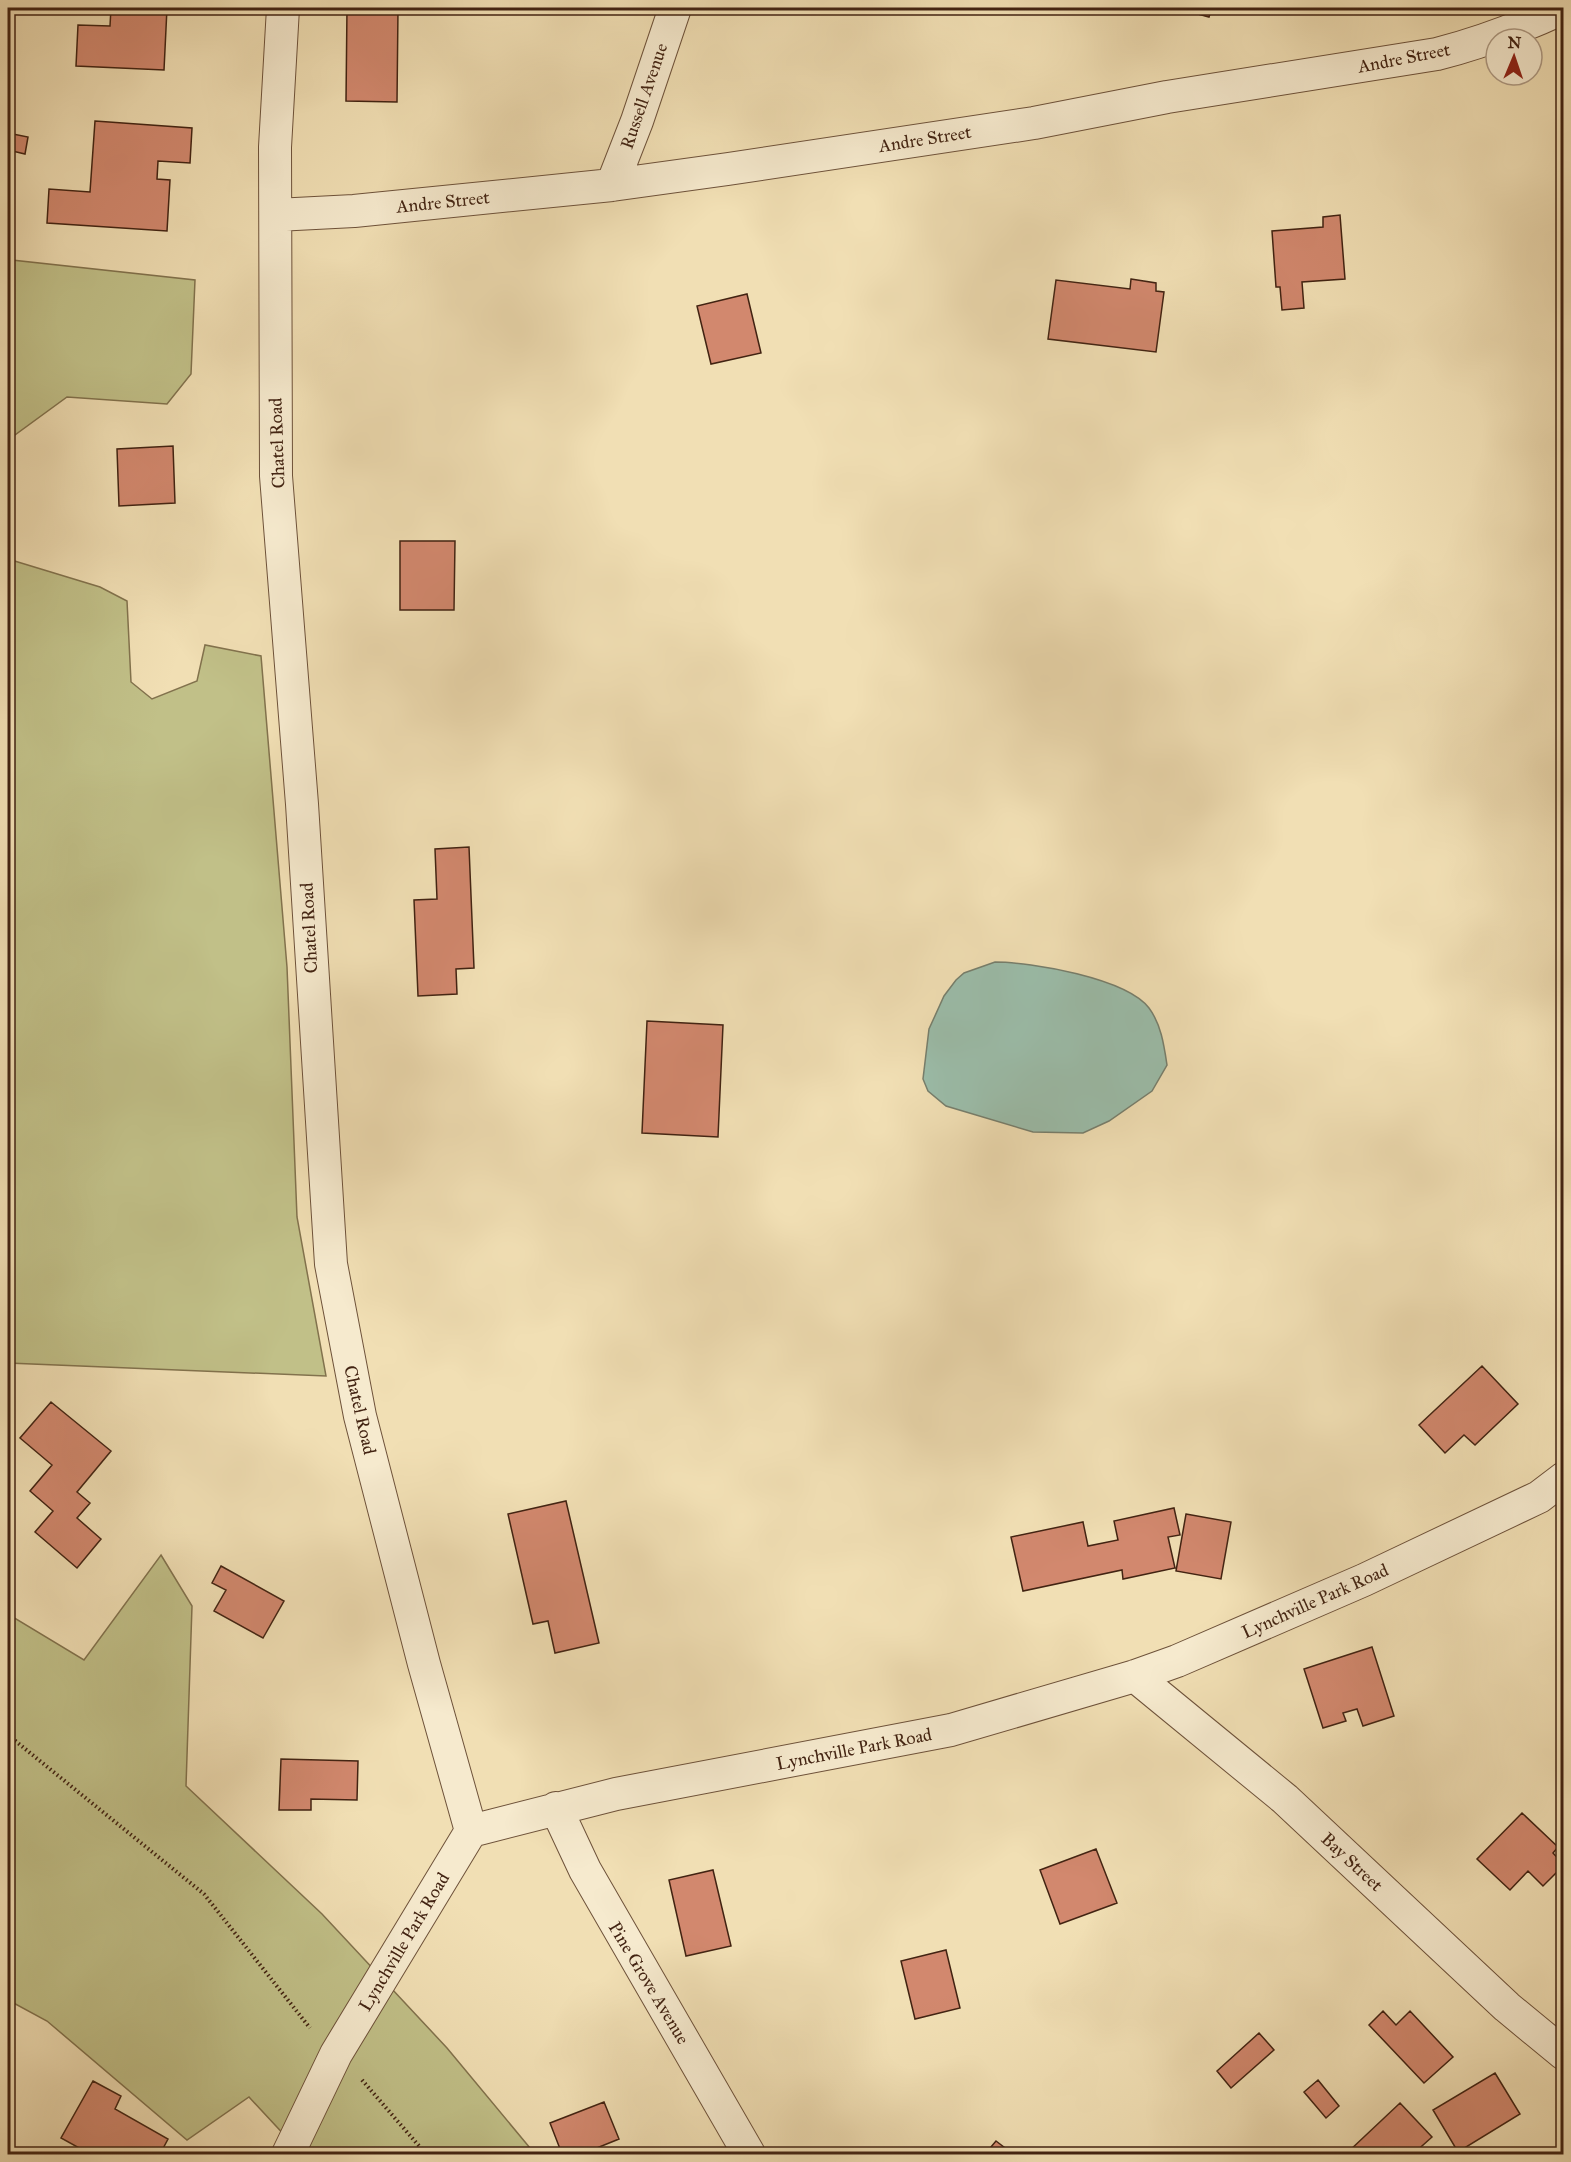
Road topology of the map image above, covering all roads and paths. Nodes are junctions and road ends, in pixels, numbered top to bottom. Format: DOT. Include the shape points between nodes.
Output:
graph roads {
  1 [pos="283,8"];
  2 [pos="675,8"];
  3 [pos="1563,8"];
  4 [pos="612,185"];
  5 [pos="276,216"];
  6 [pos="1563,1478"];
  7 [pos="1551,1500"];
  8 [pos="1135,1676"];
  9 [pos="8,1736"];
  10 [pos="556,1808"];
  11 [pos="471,1831"];
  12 [pos="318,2037"];
  13 [pos="1563,2054"];
  14 [pos="358,2077"];
  15 [pos="288,2154"];
  16 [pos="426,2154"];
  17 [pos="749,2154"];
  1 -- 5 [label="street, Chatel Road" via="275,147"];
  2 -- 4 [label="street, Russell Avenue"];
  3 -- 4 [label="street, Andre Street" via="1469,45 1388,63 1167,96 1024,124"];
  4 -- 5 [label="street, Andre Street"];
  5 -- 11 [label="street, Chatel Road" via="276,476 302,804 331,1264 363,1427"];
  6 -- 7 [label="street, Lynchville Park Road"];
  7 -- 8 [label="street, Lynchville Park Road"];
  8 -- 10 [label="street, Lynchville Park Road" via="951,1730"];
  8 -- 13 [label="street, Bay Street" via="1285,1799 1507,2007"];
  9 -- 12 [label="path" via="204,1894"];
  10 -- 11 [label="street, Lynchville Park Road"];
  10 -- 17 [label="street, Pine Grove Avenue" via="595,1890"];
  11 -- 15 [label="street, Lynchville Park Road" via="336,2054"];
  14 -- 16 [label="path"];
}
